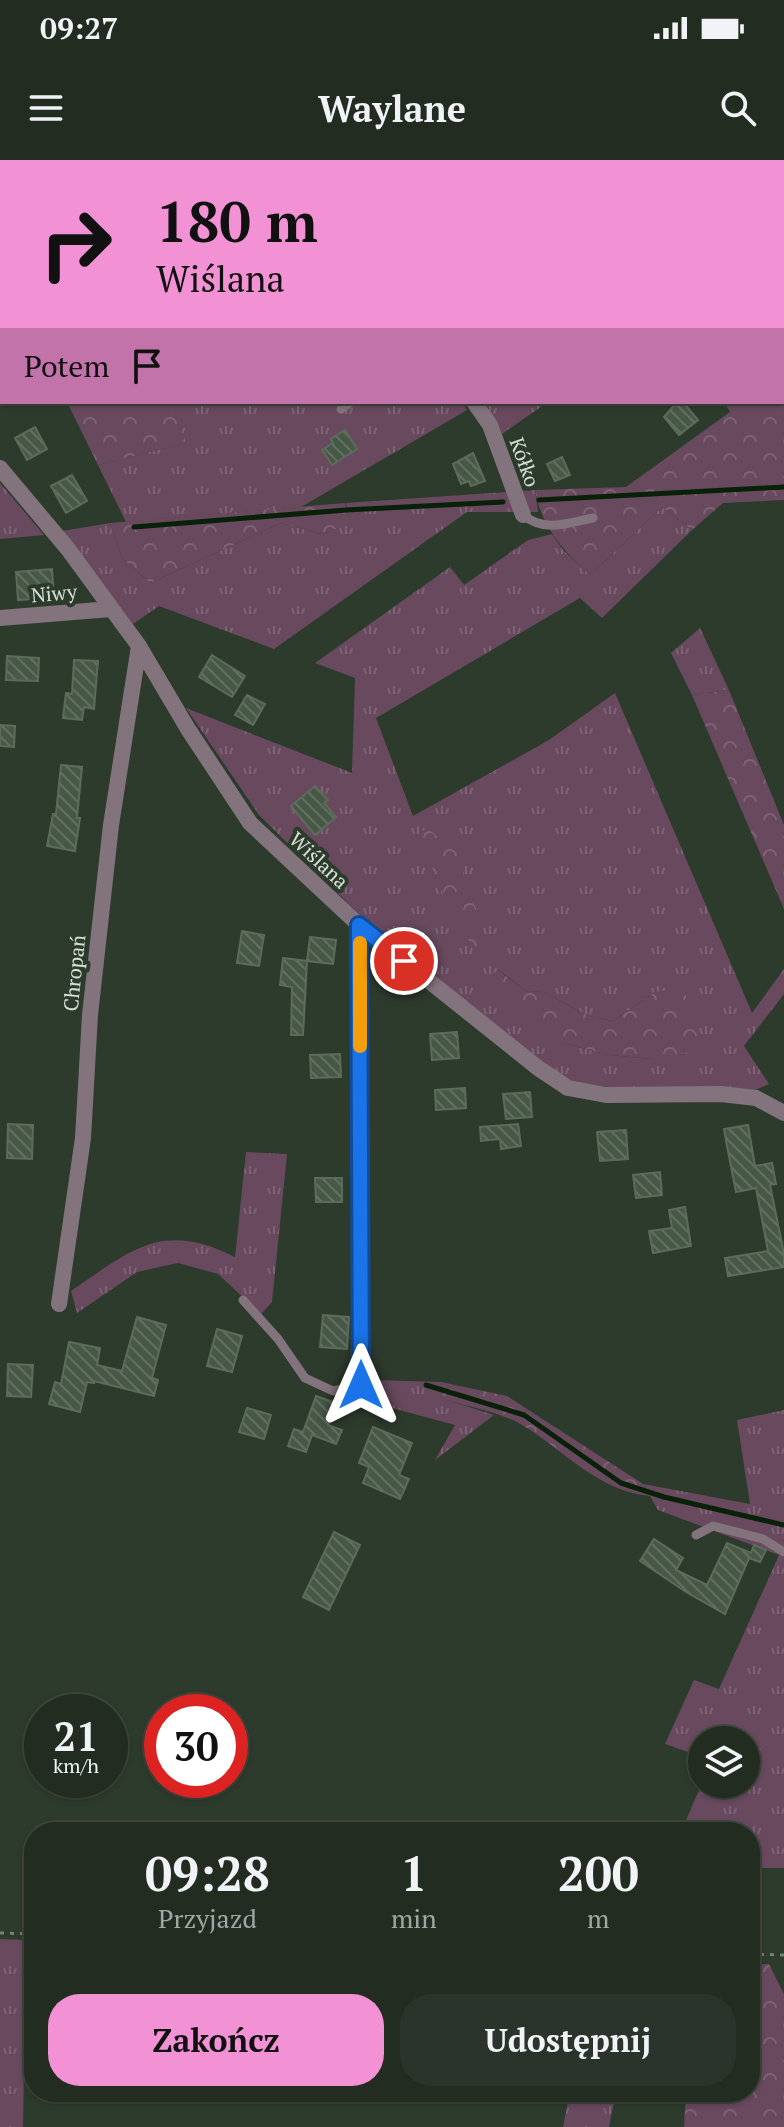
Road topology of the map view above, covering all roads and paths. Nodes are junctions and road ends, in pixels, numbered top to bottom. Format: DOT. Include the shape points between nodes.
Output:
graph roads {
  1 [pos="348,404"];
  2 [pos="475,404"];
  3 [pos="341,409"];
  4 [pos="0,468"];
  5 [pos="523,515"];
  6 [pos="593,518"];
  7 [pos="111,609"];
  8 [pos="0,618"];
  9 [pos="139,646"];
  10 [pos="359,925"];
  11 [pos="784,1113"];
  12 [pos="243,1300"];
  13 [pos="59,1304"];
  14 [pos="361,1385"];
  15 [pos="696,1535"];
  16 [pos="784,1552"];
  17 [pos="0,1933"];
  18 [pos="24,1934"];
  19 [pos="760,1954"];
  20 [pos="784,1955"];
  1 -- 3 [label="lane"];
  2 -- 5 [label="street, Kółko" via="490,425"];
  4 -- 7 [label="street, Wiślana"];
  5 -- 6 [label="lane, Kółko" via="544,526"];
  7 -- 8 [label="street, Niwy"];
  7 -- 9 [label="street, Wiślana"];
  9 -- 10 [label="street, Wiślana" via="250,823"];
  9 -- 13 [label="street, Chropań" via="111,825 83,1138"];
  10 -- 11 [label="street, Wiślana" via="568,1088 606,1095 756,1098"];
  10 -- 14 [label="street"];
  12 -- 14 [label="lane" via="305,1378 333,1391"];
  15 -- 16 [label="lane" via="713,1526 763,1539"];
  17 -- 18 [label="path"];
  19 -- 20 [label="path"];
}
